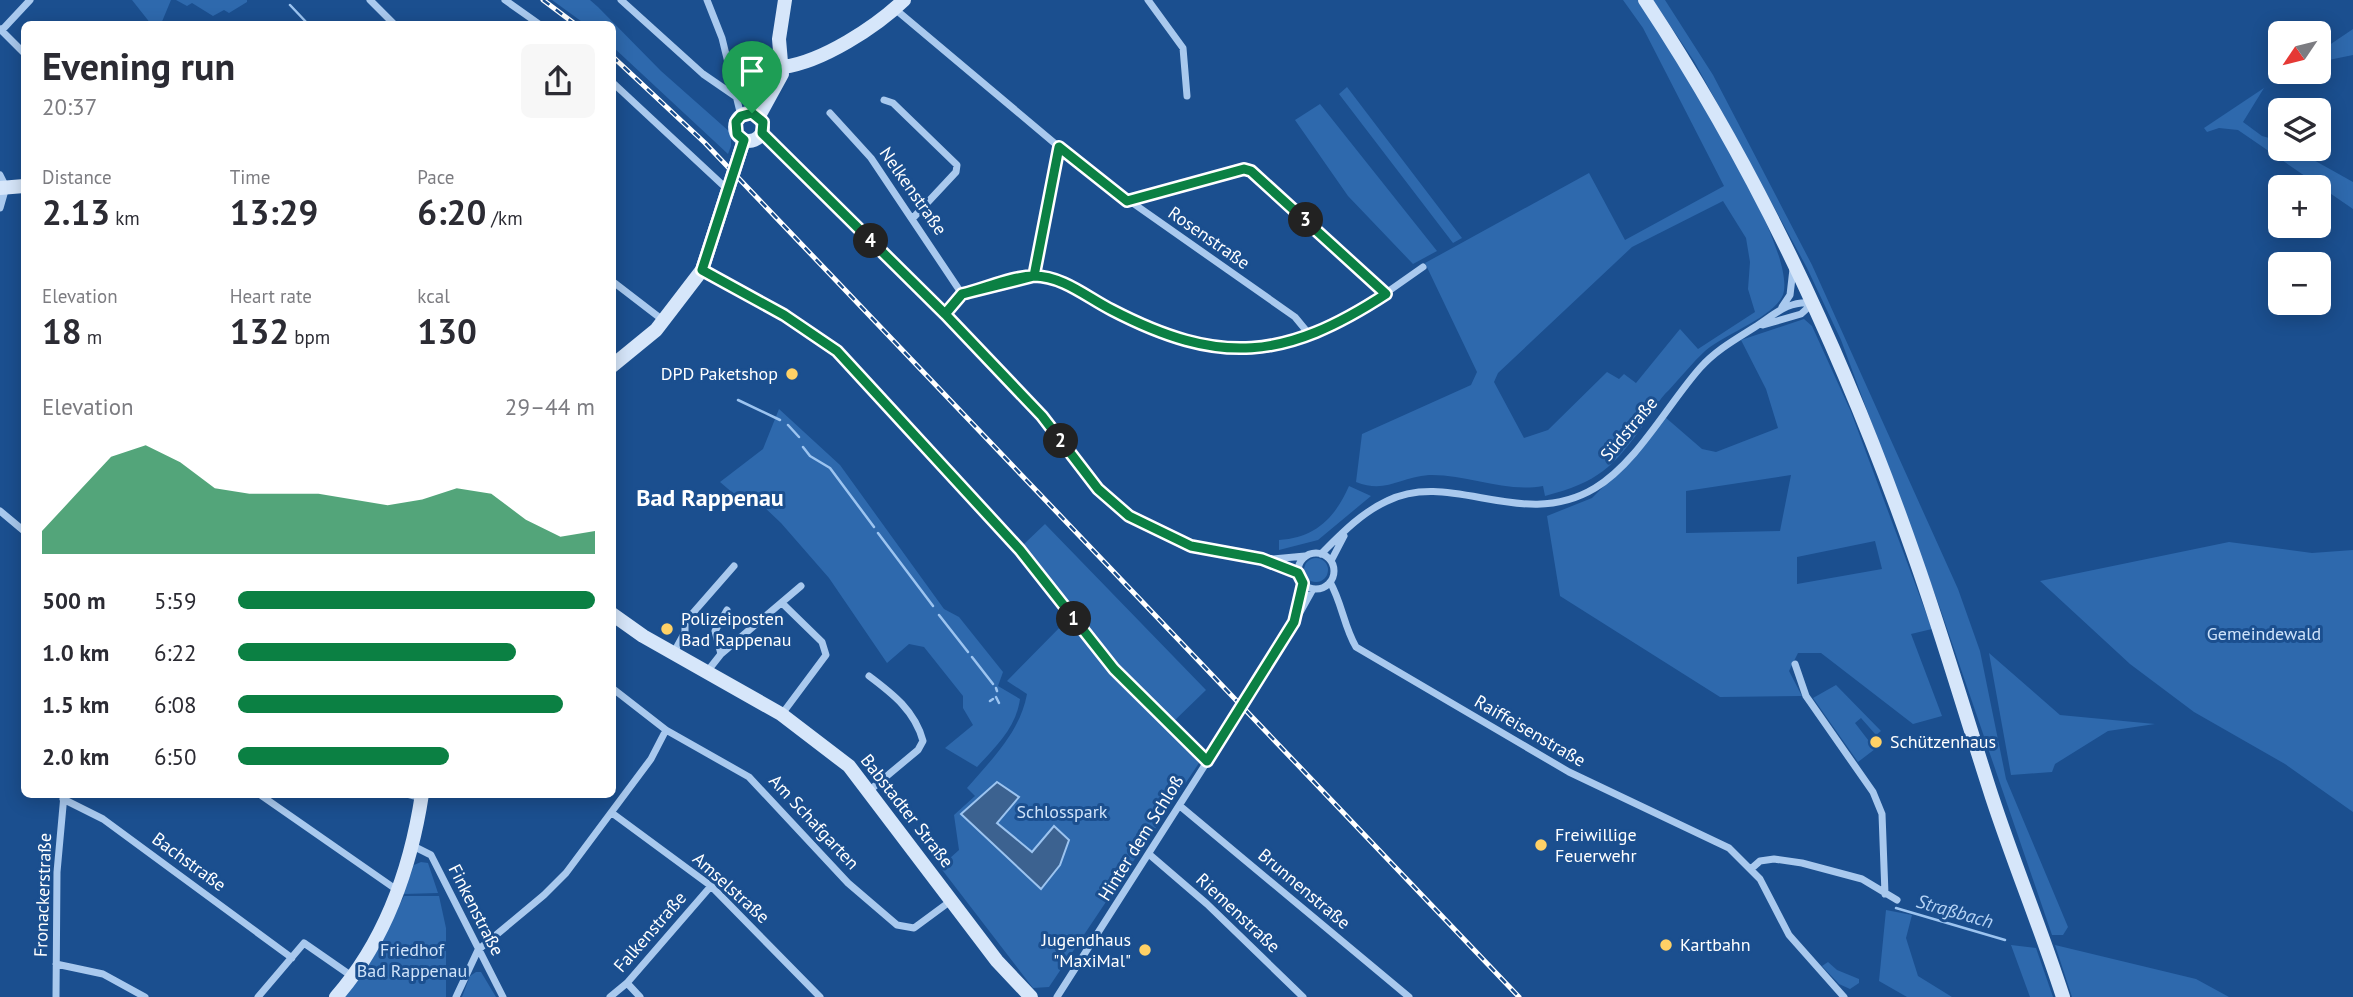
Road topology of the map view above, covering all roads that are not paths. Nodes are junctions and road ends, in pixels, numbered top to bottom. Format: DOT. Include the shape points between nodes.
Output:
graph roads {
  1 [pos="30,0"];
  2 [pos="370,0"];
  3 [pos="505,0"];
  4 [pos="621,0"];
  5 [pos="707,0"];
  6 [pos="785,0"];
  7 [pos="1149,0"];
  8 [pos="1645,0"];
  9 [pos="899,4"];
  10 [pos="391,21"];
  11 [pos="535,21"];
  12 [pos="1,30"];
  13 [pos="21,50"];
  14 [pos="783,67"];
  15 [pos="616,86"];
  16 [pos="735,96"];
  17 [pos="1186,96"];
  18 [pos="884,100"];
  19 [pos="830,113"];
  20 [pos="741,116"];
  21 [pos="759,116"];
  22 [pos="762,133"];
  23 [pos="744,140"];
  24 [pos="1059,147"];
  25 [pos="2,183"];
  26 [pos="21,186"];
  27 [pos="729,191"];
  28 [pos="1127,201"];
  29 [pos="0,208"];
  30 [pos="913,218"];
  31 [pos="1794,264"];
  32 [pos="1423,267"];
  33 [pos="702,270"];
  34 [pos="1034,276"];
  35 [pos="616,284"];
  36 [pos="962,294"];
  37 [pos="1386,294"];
  38 [pos="1813,303"];
  39 [pos="1782,308"];
  40 [pos="945,314"];
  41 [pos="1801,314"];
  42 [pos="664,321"];
  43 [pos="1822,325"];
  44 [pos="1756,327"];
  45 [pos="1310,334"];
  46 [pos="616,364"];
  47 [pos="0,511"];
  48 [pos="21,528"];
  49 [pos="1347,529"];
  50 [pos="1321,554"];
  51 [pos="1305,556"];
  52 [pos="1262,559"];
  53 [pos="1331,561"];
  54 [pos="734,566"];
  55 [pos="1298,573"];
  56 [pos="1330,582"];
  57 [pos="1303,583"];
  58 [pos="801,586"];
  59 [pos="1313,589"];
  60 [pos="782,603"];
  61 [pos="727,610"];
  62 [pos="616,617"];
  63 [pos="1294,622"];
  64 [pos="673,654"];
  65 [pos="721,654"];
  66 [pos="1795,664"];
  67 [pos="706,673"];
  68 [pos="869,676"];
  69 [pos="616,691"];
  70 [pos="781,714"];
  71 [pos="666,730"];
  72 [pos="1207,761"];
  73 [pos="870,790"];
  74 [pos="64,798"];
  75 [pos="66,798"];
  76 [pos="265,798"];
  77 [pos="422,798"];
  78 [pos="1180,806"];
  79 [pos="612,813"];
  80 [pos="413,846"];
  81 [pos="1150,855"];
  82 [pos="1752,869"];
  83 [pos="711,886"];
  84 [pos="397,890"];
  85 [pos="1885,894"];
  86 [pos="953,899"];
  87 [pos="1897,900"];
  88 [pos="478,950"];
  89 [pos="292,958"];
  90 [pos="56,964"];
  91 [pos="1005,969"];
  92 [pos="353,977"];
  93 [pos="627,983"];
  94 [pos="56,997"];
  95 [pos="145,997"];
  96 [pos="258,997"];
  97 [pos="336,997"];
  98 [pos="456,997"];
  99 [pos="503,997"];
  100 [pos="610,997"];
  101 [pos="640,997"];
  102 [pos="820,997"];
  103 [pos="1020,997"];
  104 [pos="1031,997"];
  105 [pos="1057,997"];
  106 [pos="1303,997"];
  107 [pos="1409,997"];
  108 [pos="1844,997"];
  109 [pos="2063,997"];
  1 -- 12 [label="street"];
  2 -- 10 [label="street"];
  3 -- 11 [label="street"];
  4 -- 16 [label="street" via="703,74"];
  5 -- 16 [label="street" via="722,38"];
  6 -- 14 [label="street" via="779,39"];
  7 -- 17 [label="street" via="1183,48"];
  8 -- 31 [label="street" via="1688,65"];
  9 -- 14 [label="street" via="831,49"];
  9 -- 24 [label="street, Rosenstraße"];
  12 -- 13 [label="street"];
  14 -- 21 [label="street"];
  15 -- 27 [label="street"];
  16 -- 20 [label="street"];
  18 -- 30 [label="street" via="894,103 957,165 956,172"];
  19 -- 30 [label="street, Nelkenstraße" via="872,158"];
  20 -- 21 [label="street"];
  20 -- 23 [label="street" via="735,130"];
  21 -- 22 [label="street"];
  22 -- 23 [label="street" via="756,140"];
  22 -- 40 [label="street"];
  23 -- 27 [label="street"];
  24 -- 28 [label="street, Rosenstraße"];
  24 -- 34 [label="street"];
  25 -- 26 [label="street"];
  25 -- 29 [label="street"];
  27 -- 33 [label="street"];
  28 -- 37 [label="street" via="1244,169 1251,171"];
  28 -- 45 [label="street, Rosenstraße" via="1295,317"];
  30 -- 36 [label="street, Nelkenstraße"];
  31 -- 38 [label="street"];
  31 -- 39 [label="street" via="1790,295"];
  32 -- 37 [label="street"];
  33 -- 42 [label="street"];
  33 -- 72 [label="street" via="784,315 837,351 1020,550 1114,669"];
  34 -- 36 [label="street"];
  34 -- 45 [label="street" via="1061,281 1146,326 1195,344 1268,349"];
  35 -- 42 [label="street"];
  36 -- 40 [label="street"];
  37 -- 45 [label="street" via="1356,314"];
  38 -- 39 [label="street, Südstraße"];
  38 -- 41 [label="street, Südstraße"];
  38 -- 43 [label="street"];
  39 -- 44 [label="street, Südstraße"];
  40 -- 52 [label="street" via="1022,393 1111,502 1180,542"];
  41 -- 43 [label="street"];
  41 -- 44 [label="street, Südstraße"];
  42 -- 46 [label="street"];
  43 -- 109 [label="street" via="1915,558 1993,801"];
  44 -- 49 [label="street, Südstraße" via="1701,366 1626,460 1595,488 1571,499 1537,505 1442,493 1409,494 1389,499"];
  47 -- 48 [label="street"];
  49 -- 50 [label="street, Südstraße"];
  49 -- 53 [label="street, Südstraße"];
  50 -- 51 [label="street"];
  50 -- 53 [label="street"];
  51 -- 52 [label="street"];
  51 -- 55 [label="street"];
  52 -- 55 [label="street"];
  53 -- 56 [label="street, Raiffeisenstraße" via="1334,572"];
  54 -- 64 [label="street" via="685,622 685,632"];
  55 -- 57 [label="street"];
  56 -- 59 [label="street"];
  56 -- 82 [label="street, Raiffeisenstraße" via="1356,647 1569,772 1729,848"];
  57 -- 59 [label="street"];
  57 -- 63 [label="street, Hinter dem Schloß"];
  58 -- 60 [label="street"];
  59 -- 63 [label="street, Hinter dem Schloß"];
  60 -- 65 [label="street"];
  60 -- 70 [label="street" via="822,642 826,655"];
  61 -- 65 [label="street" via="715,631"];
  62 -- 64 [label="street, Babstadter Straße"];
  63 -- 72 [label="street, Hinter dem Schloß"];
  64 -- 67 [label="street, Babstadter Straße"];
  65 -- 67 [label="street"];
  66 -- 85 [label="street" via="1806,696 1873,792 1882,814"];
  67 -- 70 [label="street, Babstadter Straße"];
  68 -- 73 [label="street" via="898,697 918,723 923,741"];
  69 -- 71 [label="street, Am Schafgarten"];
  70 -- 73 [label="street, Babstadter Straße" via="830,749"];
  71 -- 79 [label="street"];
  71 -- 86 [label="street, Am Schafgarten" via="749,777 848,883 897,925 914,929"];
  72 -- 78 [label="street, Hinter dem Schloß"];
  73 -- 86 [label="street, Babstadter Straße"];
  74 -- 90 [label="street, Fronackerstraße"];
  75 -- 89 [label="street, Bachstraße" via="103,818"];
  76 -- 84 [label="street"];
  77 -- 80 [label="street"];
  78 -- 81 [label="street, Hinter dem Schloß"];
  78 -- 107 [label="street, Brunnenstraße"];
  79 -- 83 [label="street, Amselstraße"];
  79 -- 88 [label="street" via="544,895"];
  80 -- 84 [label="street"];
  80 -- 88 [label="street, Finkenstraße" via="431,855"];
  81 -- 105 [label="street, Hinter dem Schloß"];
  81 -- 106 [label="street, Riemenstraße"];
  82 -- 85 [label="street" via="1760,861 1774,859 1802,863 1862,879"];
  82 -- 108 [label="street, Raiffeisenstraße" via="1790,935"];
  83 -- 93 [label="street, Falkenstraße"];
  83 -- 102 [label="street, Amselstraße"];
  84 -- 92 [label="street" via="372,948"];
  85 -- 87 [label="street"];
  86 -- 91 [label="street, Babstadter Straße"];
  88 -- 98 [label="street"];
  88 -- 99 [label="street, Finkenstraße"];
  89 -- 92 [label="street" via="304,943"];
  89 -- 96 [label="street"];
  90 -- 94 [label="street, Fronackerstraße"];
  90 -- 95 [label="street" via="103,974"];
  91 -- 103 [label="street, Babstadter Straße"];
  91 -- 104 [label="street, Babstadter Straße"];
  92 -- 97 [label="street"];
  93 -- 100 [label="street, Falkenstraße"];
  93 -- 101 [label="street"];
}
